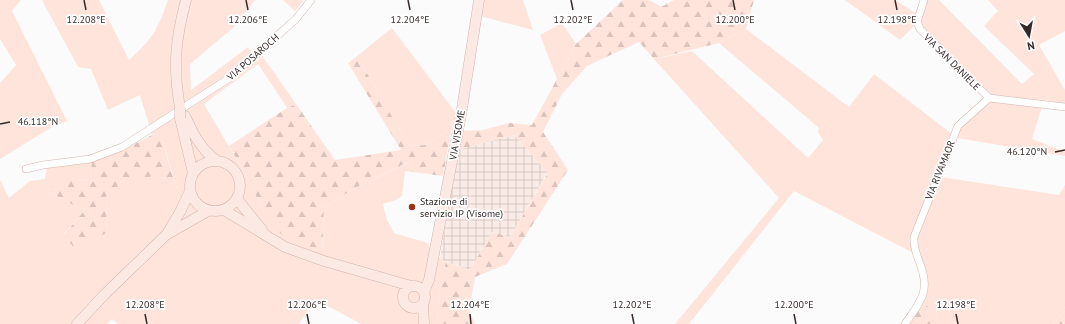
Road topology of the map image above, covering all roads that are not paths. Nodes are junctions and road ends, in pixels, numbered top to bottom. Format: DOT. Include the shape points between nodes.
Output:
graph roads {
  1 [pos="186,0"];
  2 [pos="311,0"];
  3 [pos="479,0"];
  4 [pos="924,0"];
  5 [pos="989,98"];
  6 [pos="1065,107"];
  7 [pos="183,110"];
  8 [pos="217,161"];
  9 [pos="26,169"];
  10 [pos="193,173"];
  11 [pos="190,191"];
  12 [pos="237,199"];
  13 [pos="224,210"];
  14 [pos="208,211"];
  15 [pos="166,235"];
  16 [pos="266,236"];
  17 [pos="431,269"];
  18 [pos="384,278"];
  19 [pos="413,286"];
  20 [pos="424,292"];
  21 [pos="403,297"];
  22 [pos="423,303"];
  23 [pos="412,308"];
  24 [pos="77,324"];
  25 [pos="423,324"];
  26 [pos="905,324"];
  1 -- 7 [label="street" via="175,52 176,80"];
  2 -- 7 [label="street, VIA POSAROCH" via="295,20 228,79"];
  3 -- 17 [label="street, VIA VISOME" via="461,115"];
  4 -- 5 [label="street, VIA SAN DANIELE" via="917,22 920,29"];
  5 -- 6 [label="street"];
  5 -- 26 [label="street, VIA RIVAMAOR" via="958,126 916,231 913,244 924,275 925,289 920,302"];
  7 -- 8 [label="street" via="201,146"];
  7 -- 9 [label="street, VIA POSAROCH" via="122,147 102,156"];
  7 -- 10 [label="street"];
  8 -- 10 [label="street" via="202,164"];
  8 -- 12 [label="street" via="232,167 238,174 240,191"];
  10 -- 11 [label="street"];
  11 -- 14 [label="street" via="196,203"];
  11 -- 15 [label="street"];
  12 -- 13 [label="street"];
  12 -- 16 [label="street"];
  13 -- 14 [label="street"];
  13 -- 16 [label="street"];
  14 -- 15 [label="street"];
  15 -- 24 [label="street"];
  16 -- 18 [label="street" via="301,253"];
  17 -- 19 [label="street" via="423,280"];
  17 -- 20 [label="street, VIA VISOME"];
  18 -- 19 [label="street"];
  18 -- 21 [label="street"];
  19 -- 20 [label="street"];
  19 -- 21 [label="street" via="405,290"];
  20 -- 22 [label="street"];
  21 -- 23 [label="street" via="405,303"];
  22 -- 23 [label="street"];
  22 -- 25 [label="street"];
  23 -- 25 [label="street"];
}
